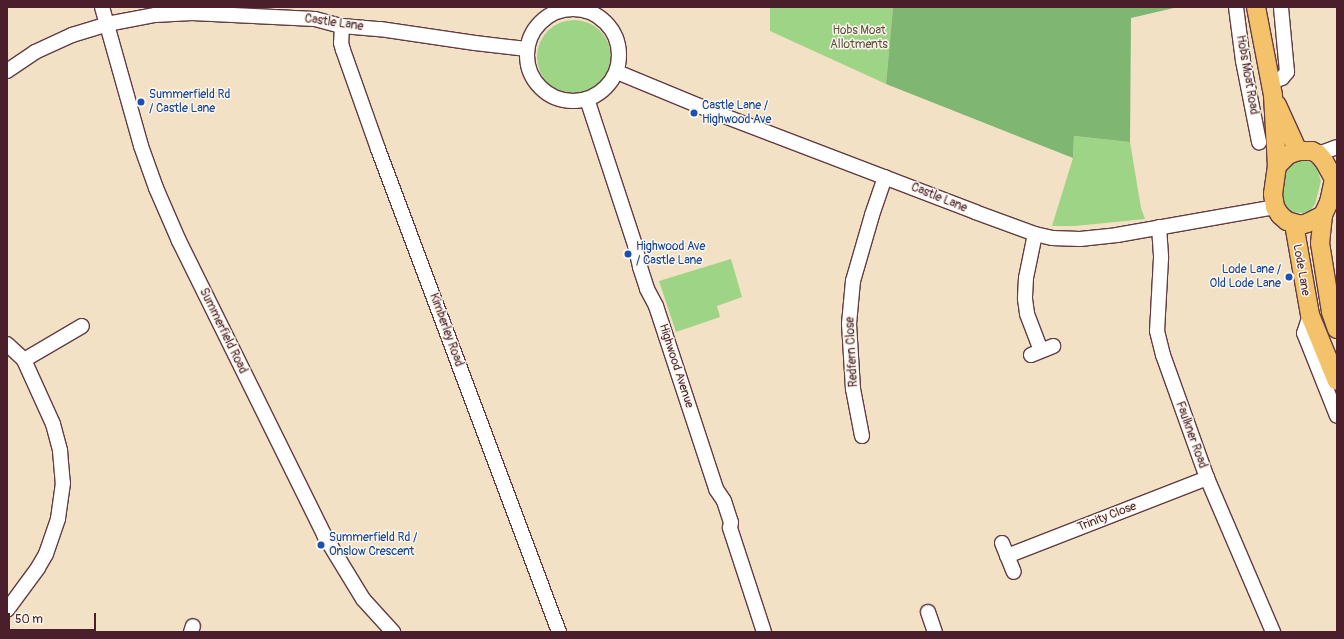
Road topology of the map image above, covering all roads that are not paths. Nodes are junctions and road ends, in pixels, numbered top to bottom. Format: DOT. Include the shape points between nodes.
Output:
graph roads {
  1 [pos="102,7"];
  2 [pos="1236,7"];
  3 [pos="1256,7"];
  4 [pos="1281,7"];
  5 [pos="565,8"];
  6 [pos="316,13"];
  7 [pos="107,24"];
  8 [pos="342,26"];
  9 [pos="527,49"];
  10 [pos="7,70"];
  11 [pos="617,72"];
  12 [pos="1271,89"];
  13 [pos="587,99"];
  14 [pos="1259,142"];
  15 [pos="1337,147"];
  16 [pos="1298,151"];
  17 [pos="1318,154"];
  18 [pos="1277,166"];
  19 [pos="1335,176"];
  20 [pos="885,177"];
  21 [pos="1275,207"];
  22 [pos="1324,215"];
  23 [pos="1294,224"];
  24 [pos="1159,227"];
  25 [pos="1034,234"];
  26 [pos="1310,315"];
  27 [pos="82,326"];
  28 [pos="1337,330"];
  29 [pos="7,344"];
  30 [pos="1042,350"];
  31 [pos="24,360"];
  32 [pos="1337,382"];
  33 [pos="1337,416"];
  34 [pos="862,436"];
  35 [pos="1207,478"];
  36 [pos="1002,543"];
  37 [pos="1007,556"];
  38 [pos="1014,572"];
  39 [pos="7,610"];
  40 [pos="928,612"];
  41 [pos="393,632"];
  42 [pos="559,632"];
  43 [pos="764,632"];
  44 [pos="935,632"];
  45 [pos="1273,632"];
  1 -- 7 [label="street, Summerfield Road"];
  2 -- 14 [label="street, Hobs Moat Road" via="1243,61"];
  3 -- 12 [label="main road, Hobs Moat Road"];
  4 -- 12 [label="street" via="1287,72"];
  5 -- 9 [label="street" via="542,20 529,39"];
  5 -- 11 [label="street" via="583,9 598,15 609,24 618,41 620,54"];
  6 -- 7 [label="street, Castle Lane" via="192,13 155,15"];
  6 -- 8 [label="street, Castle Lane"];
  7 -- 10 [label="street, Castle Lane" via="72,35 35,52"];
  7 -- 41 [label="street, Summerfield Road" via="141,146 180,241 324,534 363,599"];
  8 -- 9 [label="street, Castle Lane"];
  8 -- 42 [label="street, Kimberley Road" via="343,50"];
  9 -- 13 [label="street" via="528,67 535,82 546,92 571,101"];
  11 -- 13 [label="street" via="606,88"];
  11 -- 20 [label="street, Castle Lane"];
  12 -- 16 [label="main road, Hobs Moat Road"];
  12 -- 18 [label="main road, Hobs Moat Road"];
  13 -- 43 [label="street, Highwood Avenue" via="636,245 647,289 656,306 716,489 724,500 731,522 730,528"];
  15 -- 17 [label="street"];
  16 -- 17 [label="main road" via="1312,151"];
  16 -- 18 [label="main road" via="1288,155"];
  17 -- 19 [label="main road"];
  18 -- 21 [label="main road" via="1273,194"];
  19 -- 22 [label="main road"];
  20 -- 25 [label="street, Castle Lane"];
  20 -- 34 [label="street, Redfern Close" via="853,281 849,324 853,389"];
  21 -- 23 [label="main road" via="1280,215"];
  21 -- 24 [label="street, Castle Lane"];
  22 -- 23 [label="main road" via="1308,223"];
  22 -- 28 [label="main road, Lode Lane" via="1320,243 1331,312"];
  23 -- 26 [label="main road, Lode Lane"];
  24 -- 25 [label="street, Castle Lane" via="1080,239 1052,238"];
  24 -- 35 [label="street, Faulkner Road" via="1161,258 1158,331 1163,355"];
  25 -- 30 [label="street" via="1025,298 1027,314"];
  26 -- 32 [label="main road, Lode Lane"];
  26 -- 33 [label="street, Lode Lane" via="1304,333"];
  27 -- 31 [label="street"];
  29 -- 31 [label="street"];
  31 -- 39 [label="street" via="53,424 60,451 63,483 58,519 46,554"];
  35 -- 37 [label="street, Trinity Close"];
  35 -- 45 [label="street, Faulkner Road"];
  36 -- 37 [label="street"];
  37 -- 38 [label="street"];
  40 -- 44 [label="street"];
}
